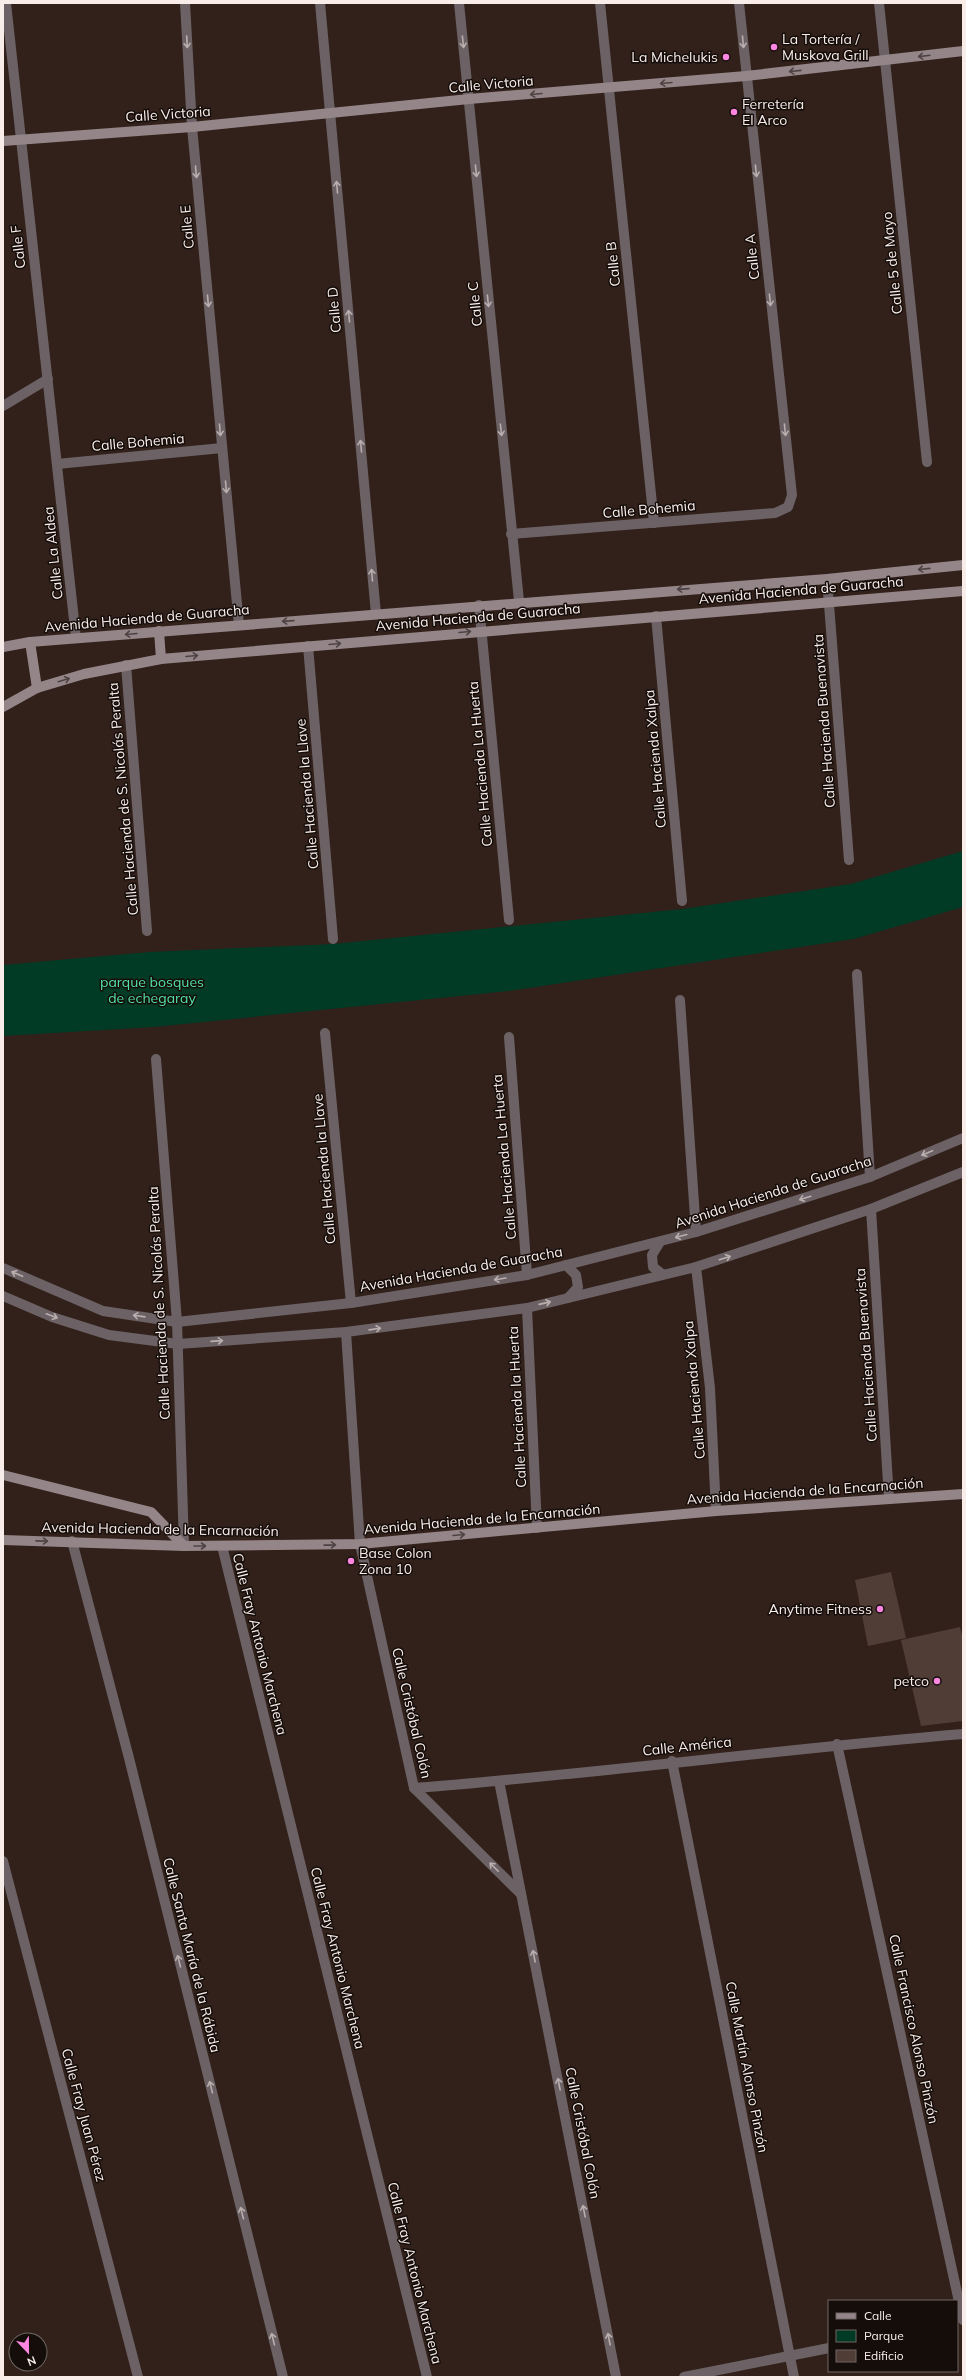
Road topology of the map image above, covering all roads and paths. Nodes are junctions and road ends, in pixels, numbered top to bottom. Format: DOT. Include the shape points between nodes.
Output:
graph roads {
  1 [pos="6,3"];
  2 [pos="185,3"];
  3 [pos="320,3"];
  4 [pos="459,3"];
  5 [pos="600,3"];
  6 [pos="739,3"];
  7 [pos="879,3"];
  8 [pos="963,51"];
  9 [pos="884,60"];
  10 [pos="746,76"];
  11 [pos="608,88"];
  12 [pos="469,99"];
  13 [pos="331,115"];
  14 [pos="192,127"];
  15 [pos="20,139"];
  16 [pos="3,140"];
  17 [pos="48,379"];
  18 [pos="3,406"];
  19 [pos="222,448"];
  20 [pos="928,462"];
  21 [pos="57,464"];
  22 [pos="788,507"];
  23 [pos="654,523"];
  24 [pos="511,534"];
  25 [pos="963,565"];
  26 [pos="827,579"];
  27 [pos="963,590"];
  28 [pos="518,602"];
  29 [pos="829,603"];
  30 [pos="479,605"];
  31 [pos="376,614"];
  32 [pos="656,616"];
  33 [pos="239,624"];
  34 [pos="159,631"];
  35 [pos="481,631"];
  36 [pos="76,638"];
  37 [pos="30,642"];
  38 [pos="308,646"];
  39 [pos="3,647"];
  40 [pos="161,659"];
  41 [pos="126,665"];
  42 [pos="37,688"];
  43 [pos="3,707"];
  44 [pos="849,860"];
  45 [pos="682,901"];
  46 [pos="509,920"];
  47 [pos="147,931"];
  48 [pos="333,939"];
  49 [pos="857,974"];
  50 [pos="680,1000"];
  51 [pos="325,1033"];
  52 [pos="509,1037"];
  53 [pos="156,1059"];
  54 [pos="963,1138"];
  55 [pos="963,1172"];
  56 [pos="870,1177"];
  57 [pos="871,1209"];
  58 [pos="696,1232"];
  59 [pos="660,1242"];
  60 [pos="566,1265"];
  61 [pos="696,1267"];
  62 [pos="3,1268"];
  63 [pos="662,1274"];
  64 [pos="527,1275"];
  65 [pos="3,1296"];
  66 [pos="568,1298"];
  67 [pos="350,1303"];
  68 [pos="527,1308"];
  69 [pos="177,1322"];
  70 [pos="346,1332"];
  71 [pos="178,1344"];
  72 [pos="3,1475"];
  73 [pos="963,1494"];
  74 [pos="890,1499"];
  75 [pos="716,1511"];
  76 [pos="537,1528"];
  77 [pos="3,1540"];
  78 [pos="72,1541"];
  79 [pos="360,1544"];
  80 [pos="184,1546"];
  81 [pos="222,1546"];
  82 [pos="963,1734"];
  83 [pos="837,1744"];
  84 [pos="672,1762"];
  85 [pos="499,1781"];
  86 [pos="414,1788"];
  87 [pos="3,1861"];
  88 [pos="521,1894"];
  89 [pos="963,2321"];
  90 [pos="828,2348"];
  91 [pos="790,2356"];
  92 [pos="138,2377"];
  93 [pos="283,2377"];
  94 [pos="426,2377"];
  95 [pos="616,2377"];
  96 [pos="684,2377"];
  97 [pos="794,2377"];
  1 -- 15 [label="street, Calle F"];
  2 -- 14 [label="street, Calle E, one-way"];
  3 -- 13 [label="street, Calle D"];
  4 -- 12 [label="street, Calle C, one-way"];
  5 -- 11 [label="street, Calle B"];
  6 -- 10 [label="street, Calle A, one-way"];
  7 -- 9 [label="street, Calle 5 de Mayo"];
  8 -- 9 [label="main road, Calle Victoria, one-way"];
  9 -- 10 [label="main road, Calle Victoria, one-way"];
  9 -- 20 [label="street, Calle 5 de Mayo"];
  10 -- 11 [label="main road, Calle Victoria, one-way"];
  10 -- 22 [label="street, Calle A, one-way" via="792,495"];
  11 -- 12 [label="main road, Calle Victoria, one-way"];
  11 -- 23 [label="street, Calle B"];
  12 -- 13 [label="main road, Calle Victoria"];
  12 -- 24 [label="street, Calle C, one-way"];
  13 -- 14 [label="main road, Calle Victoria"];
  31 -- 13 [label="street, Calle D, one-way"];
  14 -- 15 [label="main road, Calle Victoria"];
  14 -- 19 [label="street, Calle E, one-way"];
  15 -- 16 [label="main road, Calle Victoria"];
  15 -- 17 [label="street, Calle F"];
  17 -- 18 [label="street"];
  17 -- 21 [label="street, Calle F"];
  19 -- 21 [label="street, Calle Bohemia"];
  19 -- 33 [label="street, Calle E, one-way"];
  21 -- 36 [label="street, Calle La Aldea"];
  22 -- 23 [label="street, Calle Bohemia" via="775,513"];
  23 -- 24 [label="street, Calle Bohemia"];
  24 -- 28 [label="street, Calle C"];
  25 -- 26 [label="main road, Avenida Hacienda de Guaracha, one-way"];
  26 -- 28 [label="main road, Avenida Hacienda de Guaracha, one-way"];
  26 -- 29 [label="street, Calle Hacienda Buenavista"];
  27 -- 29 [label="main road, Avenida Hacienda de Guaracha"];
  28 -- 30 [label="main road, Avenida Hacienda de Guaracha"];
  29 -- 32 [label="main road, Avenida Hacienda de Guaracha"];
  29 -- 44 [label="street, Calle Hacienda Buenavista"];
  30 -- 31 [label="main road, Avenida Hacienda de Guaracha"];
  30 -- 35 [label="street, Calle Hacienda La Huerta"];
  31 -- 33 [label="main road, Avenida Hacienda de Guaracha, one-way"];
  32 -- 35 [label="main road, Avenida Hacienda de Guaracha"];
  32 -- 45 [label="street, Calle Hacienda Xalpa"];
  33 -- 34 [label="main road, Avenida Hacienda de Guaracha"];
  34 -- 36 [label="main road, Avenida Hacienda de Guaracha, one-way"];
  34 -- 40 [label="main road"];
  38 -- 35 [label="main road, Avenida Hacienda de Guaracha, one-way"];
  35 -- 46 [label="street, Calle Hacienda La Huerta"];
  36 -- 37 [label="main road, Avenida Hacienda de Guaracha"];
  37 -- 39 [label="main road, Avenida Hacienda de Guaracha"];
  37 -- 42 [label="main road"];
  40 -- 38 [label="main road, Avenida Hacienda de Guaracha, one-way"];
  38 -- 48 [label="street, Calle Hacienda la Llave"];
  40 -- 41 [label="main road, Avenida Hacienda de Guaracha"];
  42 -- 41 [label="main road, Avenida Hacienda de Guaracha, one-way"];
  41 -- 47 [label="street, Calle Hacienda de S. Nicolás Peralta"];
  42 -- 43 [label="main road, Avenida Hacienda de Guaracha"];
  49 -- 56 [label="street"];
  50 -- 58 [label="street"];
  51 -- 67 [label="street, Calle Hacienda la Llave"];
  52 -- 64 [label="street, Calle Hacienda La Huerta"];
  53 -- 69 [label="street, Calle Hacienda de S. Nicolás Peralta"];
  54 -- 56 [label="street, Avenida Hacienda de Guaracha, one-way"];
  55 -- 57 [label="street"];
  56 -- 58 [label="street, Avenida Hacienda de Guaracha, one-way"];
  61 -- 57 [label="street, one-way"];
  57 -- 74 [label="street, Calle Hacienda Buenavista"];
  58 -- 59 [label="street, Avenida Hacienda de Guaracha, one-way"];
  59 -- 60 [label="street, Avenida Hacienda de Guaracha"];
  59 -- 63 [label="street" via="652,1255 653,1267"];
  60 -- 64 [label="street, Avenida Hacienda de Guaracha"];
  60 -- 66 [label="street" via="576,1275 578,1287"];
  61 -- 63 [label="street"];
  61 -- 75 [label="street, Calle Hacienda Xalpa" via="710,1388"];
  69 -- 62 [label="street, Avenida Hacienda de Guaracha, one-way" via="103,1311"];
  63 -- 66 [label="street"];
  64 -- 67 [label="street, Avenida Hacienda de Guaracha, one-way"];
  65 -- 71 [label="street, one-way" via="52,1317 109,1335"];
  68 -- 66 [label="street, one-way"];
  67 -- 69 [label="street, Avenida Hacienda de Guaracha"];
  70 -- 68 [label="street, one-way"];
  68 -- 76 [label="street, Calle Hacienda la Huerta"];
  69 -- 71 [label="street, Calle Hacienda de S. Nicolás Peralta"];
  71 -- 70 [label="street, one-way"];
  70 -- 79 [label="street"];
  71 -- 80 [label="street, Calle Hacienda de S. Nicolás Peralta"];
  72 -- 80 [label="main road" via="151,1512"];
  73 -- 74 [label="main road, Avenida Hacienda de la Encarnación"];
  74 -- 75 [label="main road, Avenida Hacienda de la Encarnación"];
  75 -- 76 [label="main road, Avenida Hacienda de la Encarnación"];
  79 -- 76 [label="main road, Avenida Hacienda de la Encarnación, one-way"];
  77 -- 78 [label="main road, Avenida Hacienda de la Encarnación, one-way"];
  78 -- 80 [label="main road, Avenida Hacienda de la Encarnación"];
  93 -- 78 [label="street, Calle Santa María de la Rábida, one-way" via="131,1766"];
  81 -- 79 [label="main road, Avenida Hacienda de la Encarnación, one-way"];
  79 -- 86 [label="street, Calle Cristóbal Colón"];
  80 -- 81 [label="main road, Avenida Hacienda de la Encarnación, one-way"];
  81 -- 94 [label="street, Calle Fray Antonio Marchena"];
  82 -- 83 [label="street, Calle América"];
  83 -- 84 [label="street, Calle América"];
  83 -- 89 [label="street, Calle Francisco Alonso Pinzón"];
  84 -- 85 [label="street, Calle América"];
  84 -- 91 [label="street, Calle Martín Alonso Pinzón"];
  85 -- 86 [label="street, Calle América"];
  85 -- 88 [label="street, Calle Cristóbal Colón"];
  88 -- 86 [label="street, Calle Cristóbal Colón, one-way"];
  87 -- 92 [label="street, Calle Fray Juan Pérez"];
  95 -- 88 [label="street, Calle Cristóbal Colón, one-way"];
  90 -- 91 [label="street"];
  91 -- 96 [label="street"];
  91 -- 97 [label="street, Calle Martín Alonso Pinzón"];
}
